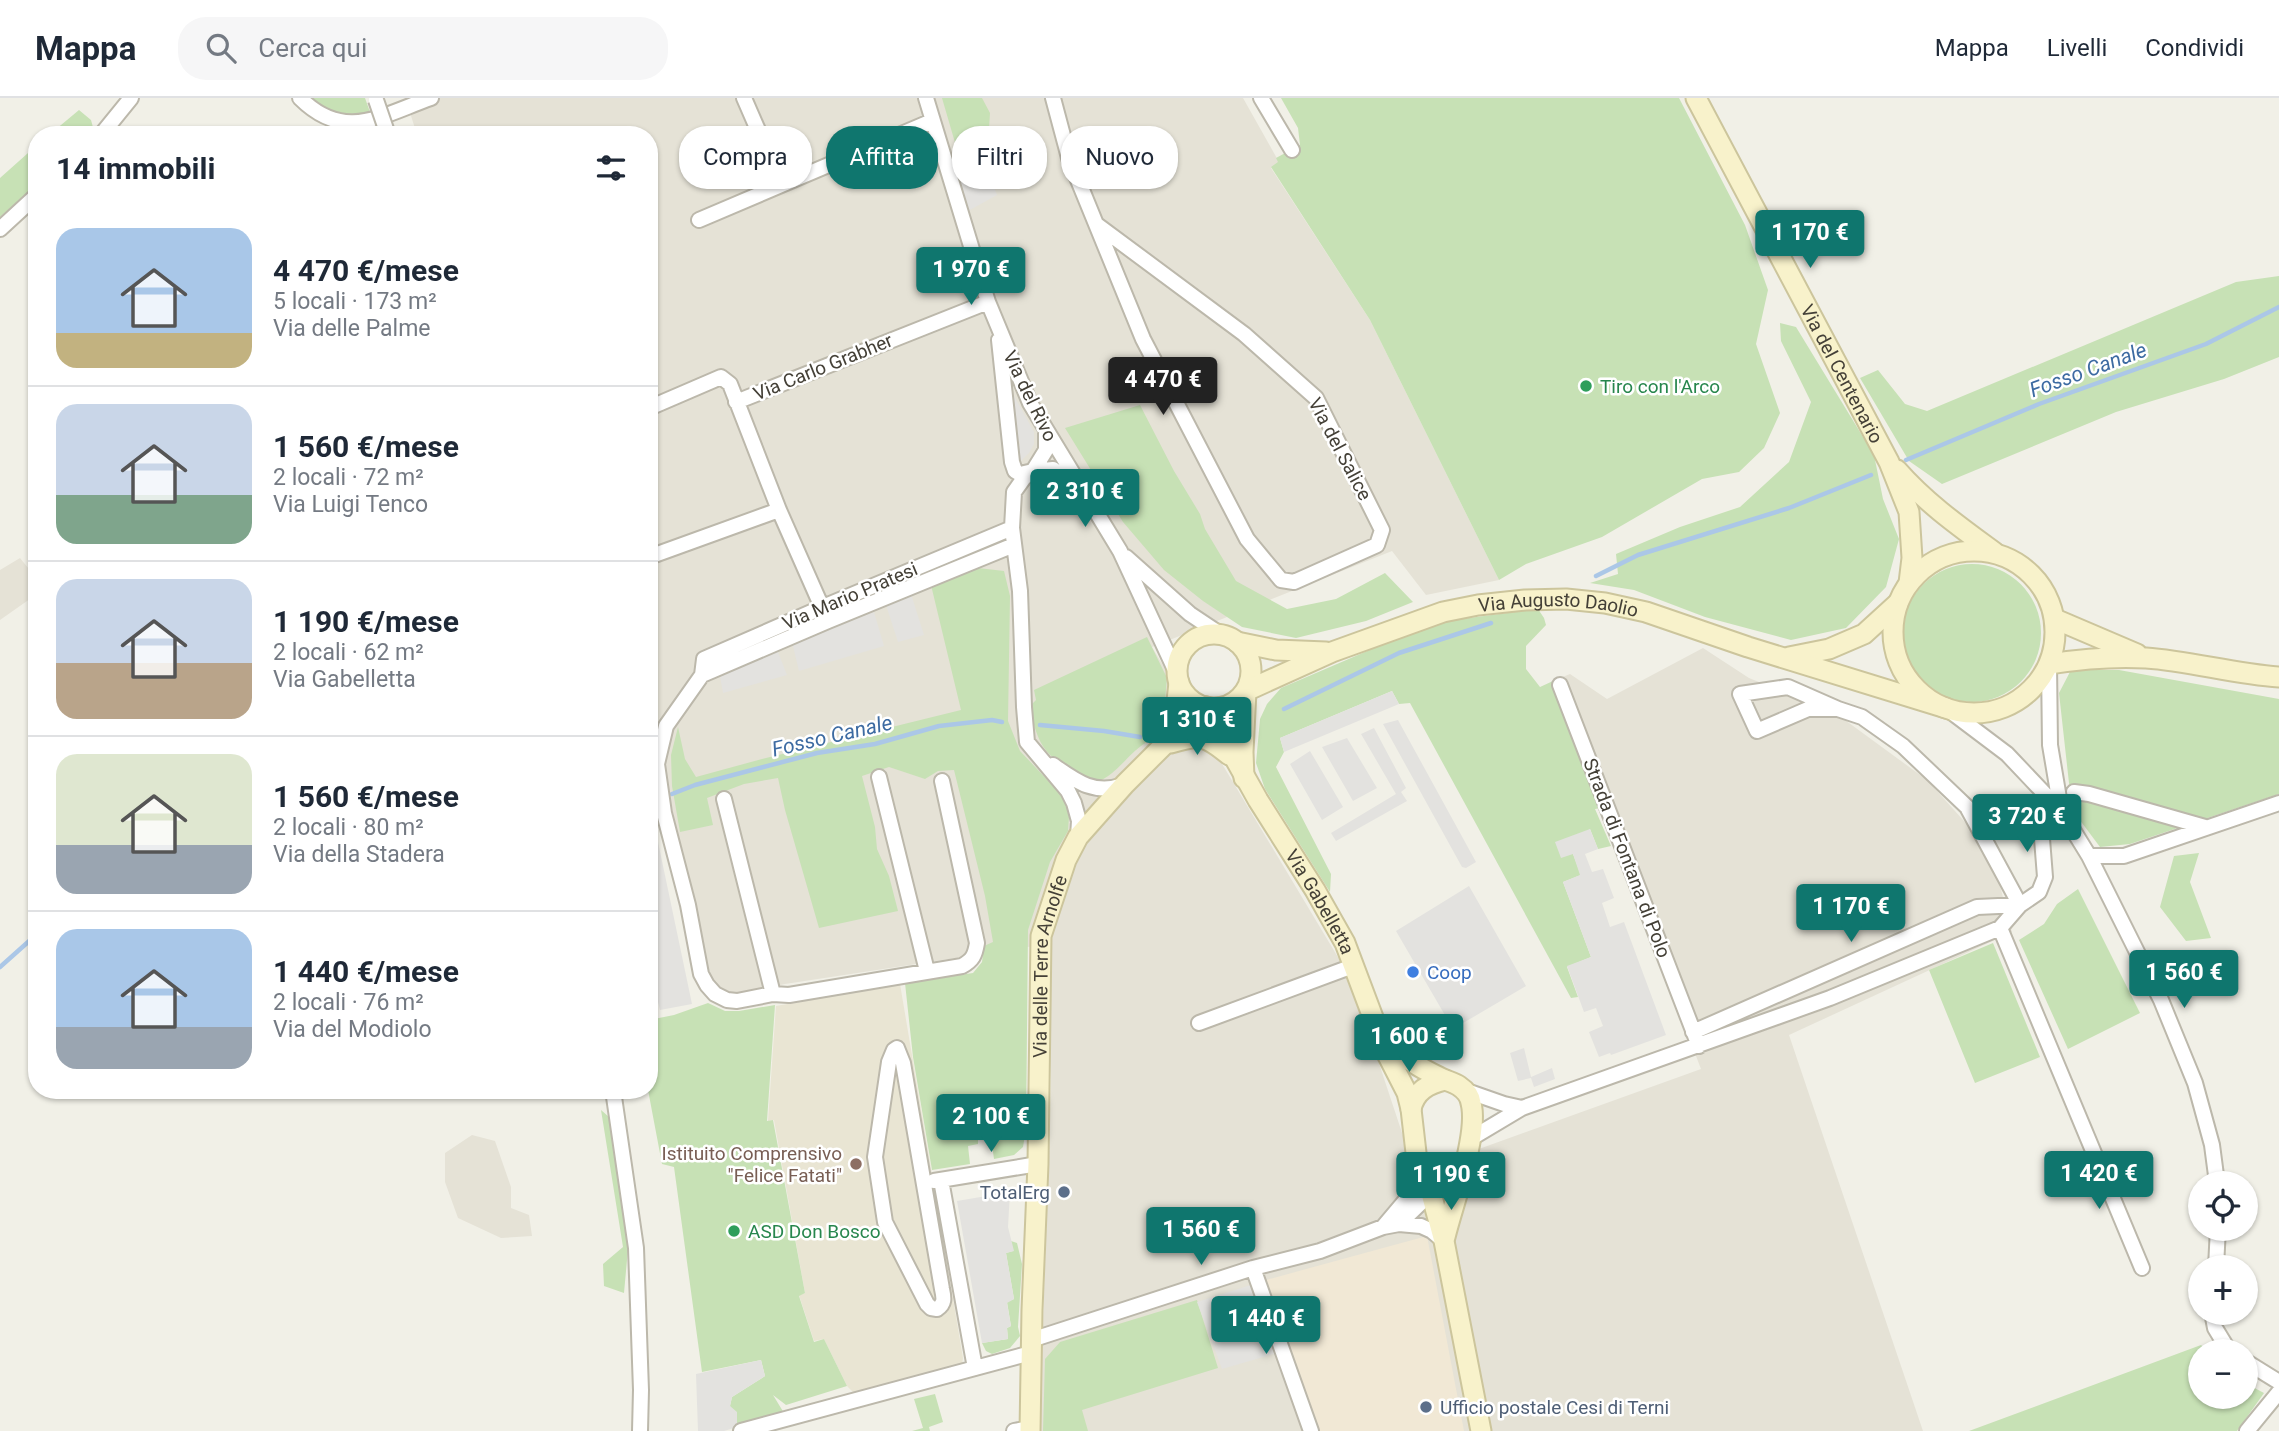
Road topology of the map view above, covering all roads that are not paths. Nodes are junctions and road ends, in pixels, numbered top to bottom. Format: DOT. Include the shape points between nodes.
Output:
graph roads {
  1 [pos="131,98"];
  2 [pos="300,98"];
  3 [pos="430,98"];
  4 [pos="744,98"];
  5 [pos="926,98"];
  6 [pos="1053,98"];
  7 [pos="1261,98"];
  8 [pos="1696,98"];
  9 [pos="375,99"];
  10 [pos="932,121"];
  11 [pos="108,126"];
  12 [pos="385,126"];
  13 [pos="756,126"];
  14 [pos="1292,149"];
  15 [pos="812,170"];
  16 [pos="768,189"];
  17 [pos="28,203"];
  18 [pos="699,220"];
  19 [pos="1096,224"];
  20 [pos="0,229"];
  21 [pos="988,302"];
  22 [pos="998,326"];
  23 [pos="736,402"];
  24 [pos="658,404"];
  25 [pos="1046,432"];
  26 [pos="1889,462"];
  27 [pos="1033,471"];
  28 [pos="1081,489"];
  29 [pos="779,510"];
  30 [pos="1012,528"];
  31 [pos="1014,545"];
  32 [pos="1120,551"];
  33 [pos="658,554"];
  34 [pos="1997,554"];
  35 [pos="1909,583"];
  36 [pos="1898,603"];
  37 [pos="825,614"];
  38 [pos="2054,619"];
  39 [pos="1229,638"];
  40 [pos="1332,652"];
  41 [pos="1785,657"];
  42 [pos="2148,658"];
  43 [pos="2049,664"];
  44 [pos="2279,677"];
  45 [pos="1178,678"];
  46 [pos="1273,678"];
  47 [pos="1560,685"];
  48 [pos="1246,691"];
  49 [pos="1206,708"];
  50 [pos="1946,708"];
  51 [pos="1838,709"];
  52 [pos="1244,728"];
  53 [pos="1163,746"];
  54 [pos="1038,755"];
  55 [pos="1233,758"];
  56 [pos="658,760"];
  57 [pos="658,772"];
  58 [pos="879,777"];
  59 [pos="1244,778"];
  60 [pos="942,781"];
  61 [pos="1125,784"];
  62 [pos="2074,792"];
  63 [pos="724,799"];
  64 [pos="2279,803"];
  65 [pos="2062,812"];
  66 [pos="2044,815"];
  67 [pos="2205,827"];
  68 [pos="1078,837"];
  69 [pos="2089,856"];
  70 [pos="2020,905"];
  71 [pos="2000,928"];
  72 [pos="1353,966"];
  73 [pos="927,971"];
  74 [pos="773,994"];
  75 [pos="1199,1023"];
  76 [pos="1380,1032"];
  77 [pos="1696,1039"];
  78 [pos="1445,1080"];
  79 [pos="1464,1090"];
  80 [pos="614,1099"];
  81 [pos="1522,1108"];
  82 [pos="1411,1109"];
  83 [pos="1470,1139"];
  84 [pos="1038,1164"];
  85 [pos="2215,1171"];
  86 [pos="941,1180"];
  87 [pos="922,1183"];
  88 [pos="1425,1186"];
  89 [pos="1458,1186"];
  90 [pos="1399,1224"];
  91 [pos="1383,1227"];
  92 [pos="1444,1241"];
  93 [pos="1254,1268"];
  94 [pos="2142,1268"];
  95 [pos="1031,1347"];
  96 [pos="975,1368"];
  97 [pos="2258,1370"];
  98 [pos="2279,1382"];
  99 [pos="2279,1392"];
  100 [pos="1024,1430"];
  101 [pos="640,1431"];
  102 [pos="741,1431"];
  103 [pos="1311,1431"];
  104 [pos="1481,1431"];
  105 [pos="2247,1431"];
  1 -- 11 [label="street"];
  2 -- 3 [label="street" via="324,118 356,124"];
  4 -- 13 [label="street"];
  5 -- 10 [label="street, Via del Rivo"];
  6 -- 19 [label="street" via="1069,158"];
  7 -- 14 [label="street"];
  8 -- 26 [label="street, Via del Centenario"];
  9 -- 12 [label="street, bridge"];
  10 -- 15 [label="street"];
  10 -- 21 [label="street, Via del Rivo"];
  16 -- 18 [label="street"];
  17 -- 20 [label="street"];
  19 -- 19 [label="street, Via del Salice" via="1244,334 1317,398 1382,530 1377,545 1294,582 1282,580 1247,539 1205,460 1143,339"];
  21 -- 22 [label="street, Via del Rivo"];
  21 -- 23 [label="street, Via Carlo Grabher"];
  22 -- 25 [label="street, Via del Rivo"];
  22 -- 27 [label="street" via="1012,462 1020,474"];
  23 -- 24 [label="street, Via Carlo Grabher" via="730,384 722,377"];
  23 -- 29 [label="street, Via Carlo Grabher"];
  25 -- 27 [label="street" via="1046,450"];
  25 -- 28 [label="street, Via del Rivo"];
  26 -- 34 [label="street, Via del Centenario" via="1943,515"];
  26 -- 35 [label="street, Via del Centenario" via="1909,512"];
  27 -- 28 [label="street" via="1053,469"];
  27 -- 30 [label="street" via="1014,492"];
  28 -- 32 [label="street"];
  29 -- 33 [label="street"];
  29 -- 37 [label="street, Via Carlo Grabher"];
  30 -- 31 [label="street"];
  30 -- 37 [label="street, Via Mario Pratesi"];
  31 -- 37 [label="street, Via Mario Pratesi"];
  31 -- 54 [label="street" via="1027,741"];
  32 -- 39 [label="street" via="1190,614"];
  32 -- 45 [label="street"];
  34 -- 35 [label="street" via="1948,555"];
  34 -- 38 [label="street" via="2018,563 2035,578 2048,597"];
  35 -- 36 [label="street"];
  36 -- 41 [label="street, Via Augusto Daolio" via="1864,634 1829,649"];
  36 -- 50 [label="street" via="1893,628 1896,653 1907,677 1924,695"];
  37 -- 56 [label="street, Via Mario Pratesi" via="704,659 702,675 666,726"];
  38 -- 42 [label="street"];
  38 -- 43 [label="street" via="2055,642"];
  39 -- 40 [label="street, Via Augusto Daolio" via="1276,650"];
  39 -- 45 [label="street" via="1206,634 1194,639 1178,660"];
  39 -- 48 [label="street" via="1246,652 1251,665"];
  40 -- 41 [label="street, Via Augusto Daolio" via="1478,604 1566,599 1646,612"];
  40 -- 46 [label="street, Via Augusto Daolio"];
  41 -- 50 [label="street, Via Augusto Daolio"];
  42 -- 43 [label="street" via="2094,657"];
  42 -- 44 [label="street"];
  43 -- 50 [label="street" via="2036,685 2017,701 1970,713"];
  43 -- 65 [label="street" via="2050,745"];
  45 -- 49 [label="street" via="1189,699"];
  45 -- 53 [label="street, Via delle Terre Arnolfe" via="1175,717"];
  46 -- 48 [label="street, Via Augusto Daolio"];
  46 -- 52 [label="street" via="1255,698"];
  47 -- 77 [label="street, Strada di Fontana di Polo"];
  48 -- 49 [label="street" via="1229,706"];
  48 -- 52 [label="street"];
  49 -- 53 [label="street, Via delle Terre Arnolfe"];
  49 -- 55 [label="street, Via Gabelletta"];
  50 -- 65 [label="street" via="2007,754"];
  51 -- 51 [label="street" via="1808,709 1757,731 1740,694 1788,687"];
  51 -- 70 [label="street" via="1862,717 1903,746 1967,807"];
  52 -- 59 [label="street"];
  53 -- 55 [label="street, Via delle Terre Arnolfe" via="1195,736 1213,741"];
  53 -- 61 [label="street, Via delle Terre Arnolfe"];
  54 -- 61 [label="street" via="1090,787 1109,790"];
  54 -- 68 [label="street" via="1074,803"];
  55 -- 59 [label="street, Via Gabelletta"];
  57 -- 74 [label="street, Via Mario Pratesi" via="663,813 706,985 727,1000"];
  58 -- 73 [label="street"];
  59 -- 72 [label="street, Via Gabelletta" via="1315,890"];
  60 -- 73 [label="street, Via Mario Pratesi" via="977,943 974,956 962,966"];
  61 -- 68 [label="street, Via delle Terre Arnolfe"];
  62 -- 67 [label="street"];
  63 -- 74 [label="street"];
  64 -- 67 [label="street"];
  65 -- 69 [label="street"];
  66 -- 70 [label="street" via="2045,877 2039,892"];
  67 -- 69 [label="street" via="2124,856"];
  68 -- 84 [label="street, Via delle Terre Arnolfe" via="1041,936"];
  69 -- 85 [label="street" via="2161,1000 2195,1083"];
  70 -- 71 [label="street"];
  70 -- 77 [label="street" via="1977,907"];
  71 -- 77 [label="street" via="1830,998"];
  71 -- 94 [label="street"];
  72 -- 75 [label="street"];
  72 -- 76 [label="street, Via Gabelletta"];
  73 -- 74 [label="street, Via Mario Pratesi"];
  76 -- 78 [label="street, Via Gabelletta" via="1400,1055"];
  76 -- 82 [label="street, Via Gabelletta"];
  77 -- 81 [label="street"];
  78 -- 79 [label="street, Via Gabelletta"];
  78 -- 82 [label="street" via="1420,1091"];
  79 -- 81 [label="street"];
  79 -- 83 [label="street, Via Gabelletta" via="1471,1100"];
  80 -- 101 [label="street" via="636,1248"];
  81 -- 83 [label="street"];
  82 -- 88 [label="street, Via Gabelletta"];
  83 -- 89 [label="street, Via Gabelletta"];
  84 -- 86 [label="street"];
  84 -- 95 [label="street, Via delle Terre Arnolfe"];
  86 -- 87 [label="street"];
  86 -- 96 [label="street"];
  87 -- 87 [label="street" via="903,1063 897,1048 890,1058 875,1157 885,1222 927,1304 937,1309 944,1301"];
  88 -- 89 [label="street" via="1450,1191"];
  88 -- 90 [label="street"];
  88 -- 91 [label="street" via="1410,1195"];
  88 -- 92 [label="street, Via Gabelletta"];
  89 -- 92 [label="street, Via Gabelletta"];
  90 -- 91 [label="street"];
  90 -- 92 [label="street" via="1421,1226"];
  91 -- 93 [label="street" via="1320,1251"];
  92 -- 104 [label="street, Via Gabelletta"];
  93 -- 95 [label="street"];
  93 -- 103 [label="street"];
  95 -- 96 [label="street"];
  95 -- 100 [label="street, Via delle Terre Arnolfe"];
  96 -- 102 [label="street"];
  97 -- 98 [label="street"];
  99 -- 105 [label="street"];
}
